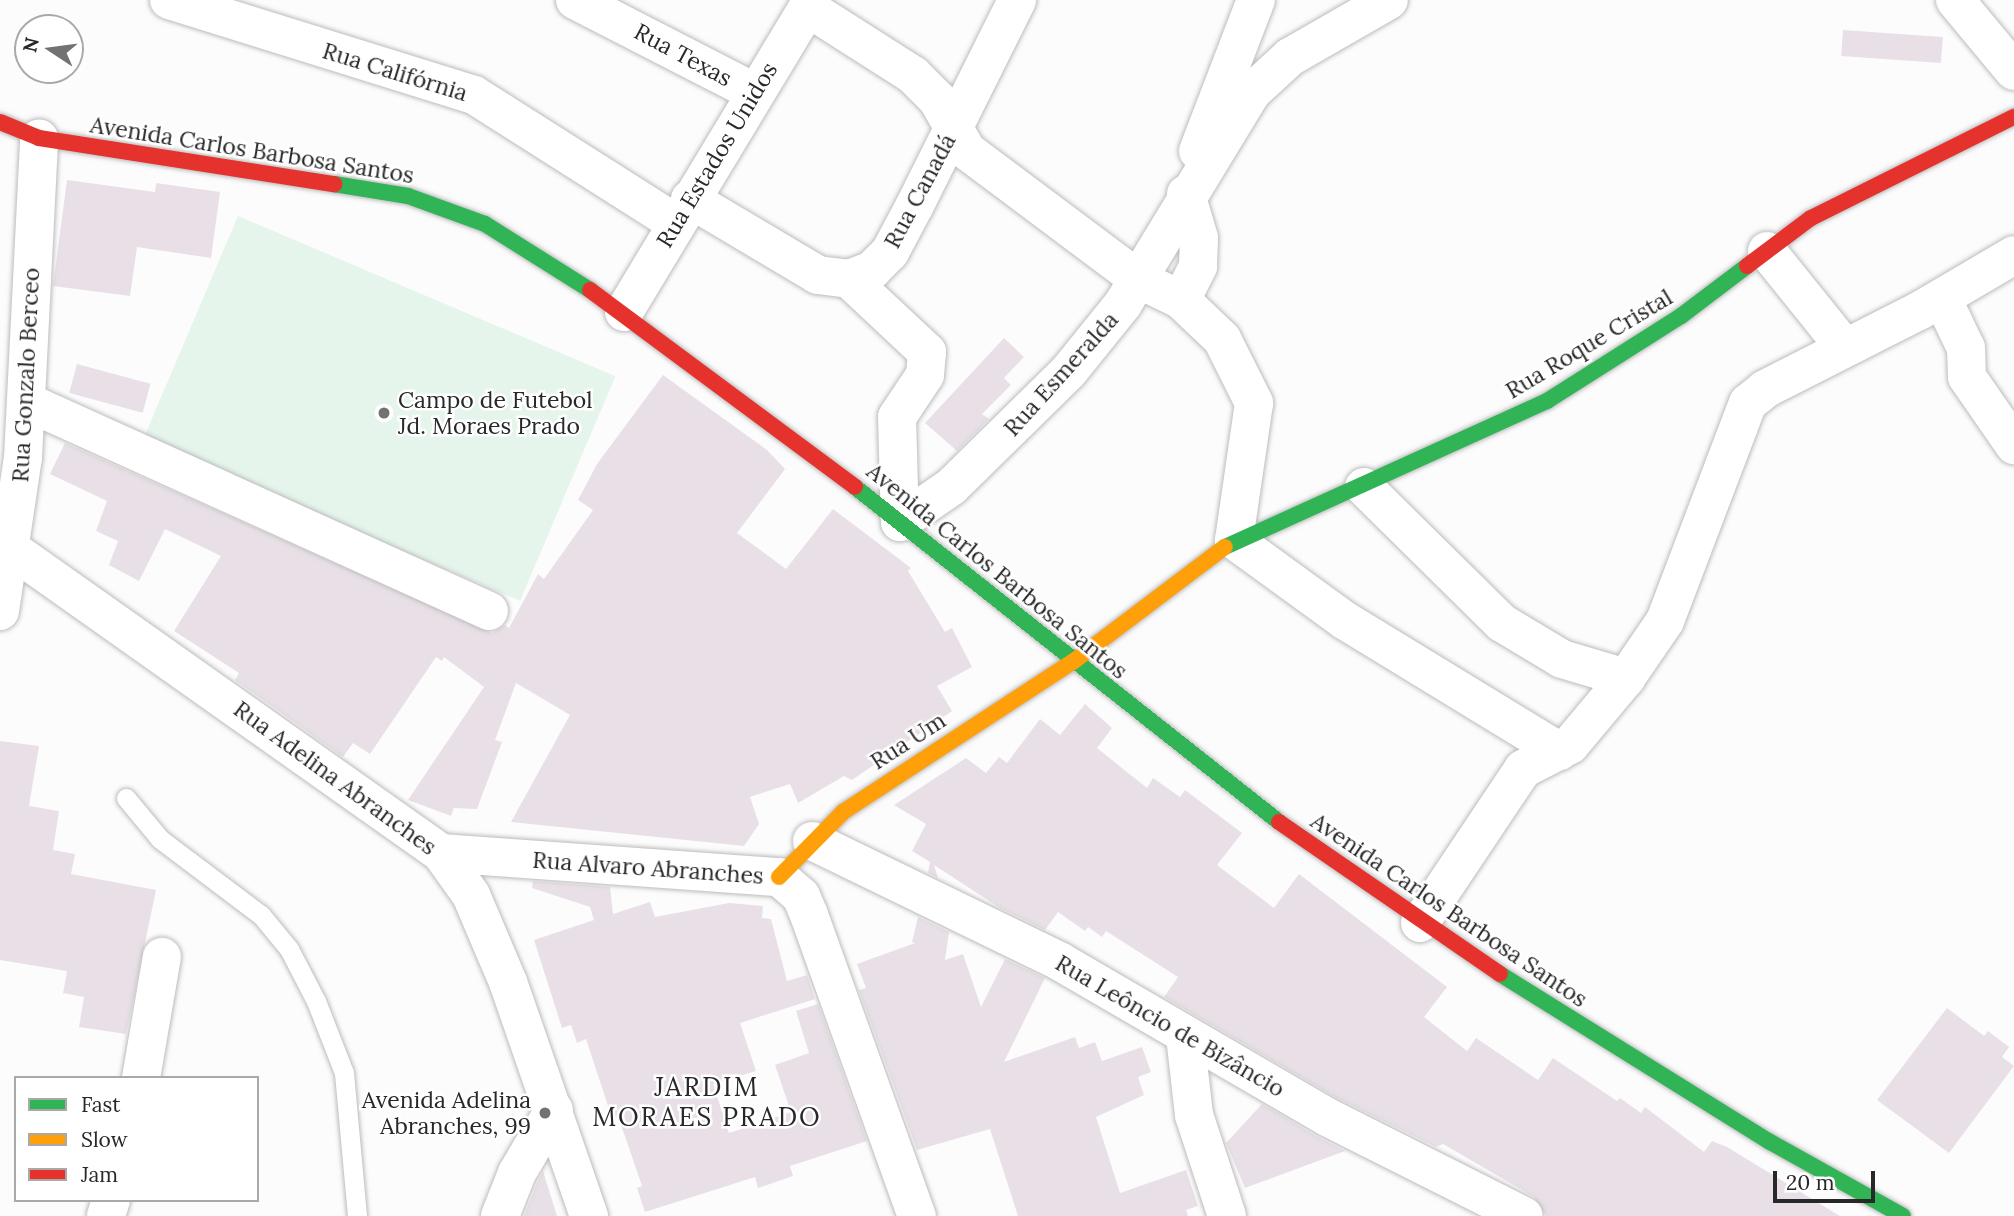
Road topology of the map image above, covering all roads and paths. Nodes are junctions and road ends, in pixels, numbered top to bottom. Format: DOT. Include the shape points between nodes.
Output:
graph roads {
  1 [pos="169,0"];
  2 [pos="575,0"];
  3 [pos="1017,0"];
  4 [pos="1256,0"];
  5 [pos="1390,0"];
  6 [pos="1955,0"];
  7 [pos="810,4"];
  8 [pos="2014,71"];
  9 [pos="754,92"];
  10 [pos="2014,117"];
  11 [pos="0,122"];
  12 [pos="952,130"];
  13 [pos="39,138"];
  14 [pos="1186,194"];
  15 [pos="683,211"];
  16 [pos="1767,251"];
  17 [pos="2014,256"];
  18 [pos="849,279"];
  19 [pos="1138,279"];
  20 [pos="1942,298"];
  21 [pos="1181,300"];
  22 [pos="624,312"];
  23 [pos="15,332"];
  24 [pos="1845,348"];
  25 [pos="27,402"];
  26 [pos="2014,445"];
  27 [pos="1364,487"];
  28 [pos="900,522"];
  29 [pos="1234,540"];
  30 [pos="11,549"];
  31 [pos="0,611"];
  32 [pos="489,611"];
  33 [pos="1074,661"];
  34 [pos="1626,678"];
  35 [pos="1559,751"];
  36 [pos="126,798"];
  37 [pos="812,841"];
  38 [pos="441,853"];
  39 [pos="779,877"];
  40 [pos="1420,923"];
  41 [pos="162,957"];
  42 [pos="1185,1036"];
  43 [pos="141,1076"];
  44 [pos="554,1110"];
  45 [pos="357,1216"];
  46 [pos="500,1216"];
  47 [pos="589,1216"];
  48 [pos="917,1216"];
  49 [pos="1227,1216"];
  50 [pos="1524,1216"];
  51 [pos="1903,1216"];
  1 -- 15 [label="street, Rua Califórnia" via="474,94"];
  2 -- 9 [label="street, Rua Texas"];
  3 -- 12 [label="street, Rua Canadá"];
  4 -- 14 [label="street, Rua Esmeralda" via="1213,104"];
  5 -- 14 [label="street, Rua Esmeralda" via="1290,57 1252,92"];
  6 -- 8 [label="street"];
  7 -- 9 [label="street, Rua Estados Unidos"];
  7 -- 12 [label="street" via="914,75 937,99"];
  9 -- 15 [label="street, Rua Estados Unidos"];
  10 -- 16 [label="main road, Rua Roque Cristal" via="1811,218"];
  11 -- 13 [label="main road, Avenida Carlos Barbosa Santos"];
  12 -- 18 [label="street, Rua Canadá" via="890,252 872,270"];
  12 -- 19 [label="street" via="967,151"];
  13 -- 22 [label="main road, Avenida Carlos Barbosa Santos" via="408,196 485,225"];
  13 -- 23 [label="street, Rua Gonzalo Berceo"];
  14 -- 19 [label="street, Rua Esmeralda"];
  14 -- 21 [label="street" via="1199,238 1198,266"];
  15 -- 18 [label="street" via="818,275"];
  15 -- 22 [label="street, Rua Estados Unidos"];
  16 -- 24 [label="street"];
  16 -- 27 [label="main road, Rua Roque Cristal" via="1681,316 1547,401"];
  17 -- 20 [label="street"];
  18 -- 28 [label="street" via="927,352 925,375 897,416"];
  19 -- 21 [label="street"];
  19 -- 28 [label="street, Rua Esmeralda" via="1100,333 1024,420 951,487"];
  20 -- 24 [label="street"];
  20 -- 26 [label="street" via="1966,348 1967,377"];
  21 -- 29 [label="street" via="1222,339 1254,403"];
  22 -- 28 [label="main road, Avenida Carlos Barbosa Santos"];
  23 -- 25 [label="street, Rua Gonzalo Berceo"];
  24 -- 34 [label="street" via="1765,389 1748,403 1665,621"];
  25 -- 30 [label="street, Rua Gonzalo Berceo"];
  25 -- 32 [label="street"];
  27 -- 29 [label="main road, Rua Roque Cristal"];
  27 -- 34 [label="street" via="1502,623 1562,659"];
  28 -- 33 [label="main road, Avenida Carlos Barbosa Santos"];
  29 -- 33 [label="main road, Rua Roque Cristal"];
  29 -- 35 [label="street" via="1344,620"];
  30 -- 31 [label="street, Rua Gonzalo Berceo"];
  30 -- 38 [label="street, Rua Adelina Abranches"];
  33 -- 37 [label="main road, Rua Um" via="888,781 843,812"];
  33 -- 40 [label="main road, Avenida Carlos Barbosa Santos" via="1320,854"];
  34 -- 35 [label="street" via="1570,745"];
  35 -- 40 [label="street" via="1523,769"];
  36 -- 45 [label="lane" via="160,839 261,915 289,949 316,1001 344,1073"];
  37 -- 39 [label="main road, Rua Um"];
  37 -- 42 [label="street, Rua Leôncio de Bizâncio" via="1059,961"];
  38 -- 39 [label="street, Rua Alvaro Abranches"];
  38 -- 44 [label="street, Rua Adelina Abranches" via="471,895"];
  39 -- 48 [label="street, Rua Alvaro Abranches" via="801,896 809,915"];
  40 -- 51 [label="main road, Avenida Carlos Barbosa Santos" via="1770,1142"];
  41 -- 43 [label="street"];
  42 -- 49 [label="street" via="1194,1115"];
  42 -- 50 [label="street, Rua Leôncio de Bizâncio" via="1327,1117"];
  44 -- 46 [label="street" via="517,1173"];
  44 -- 47 [label="street, Rua Adelina Abranches"];
}
